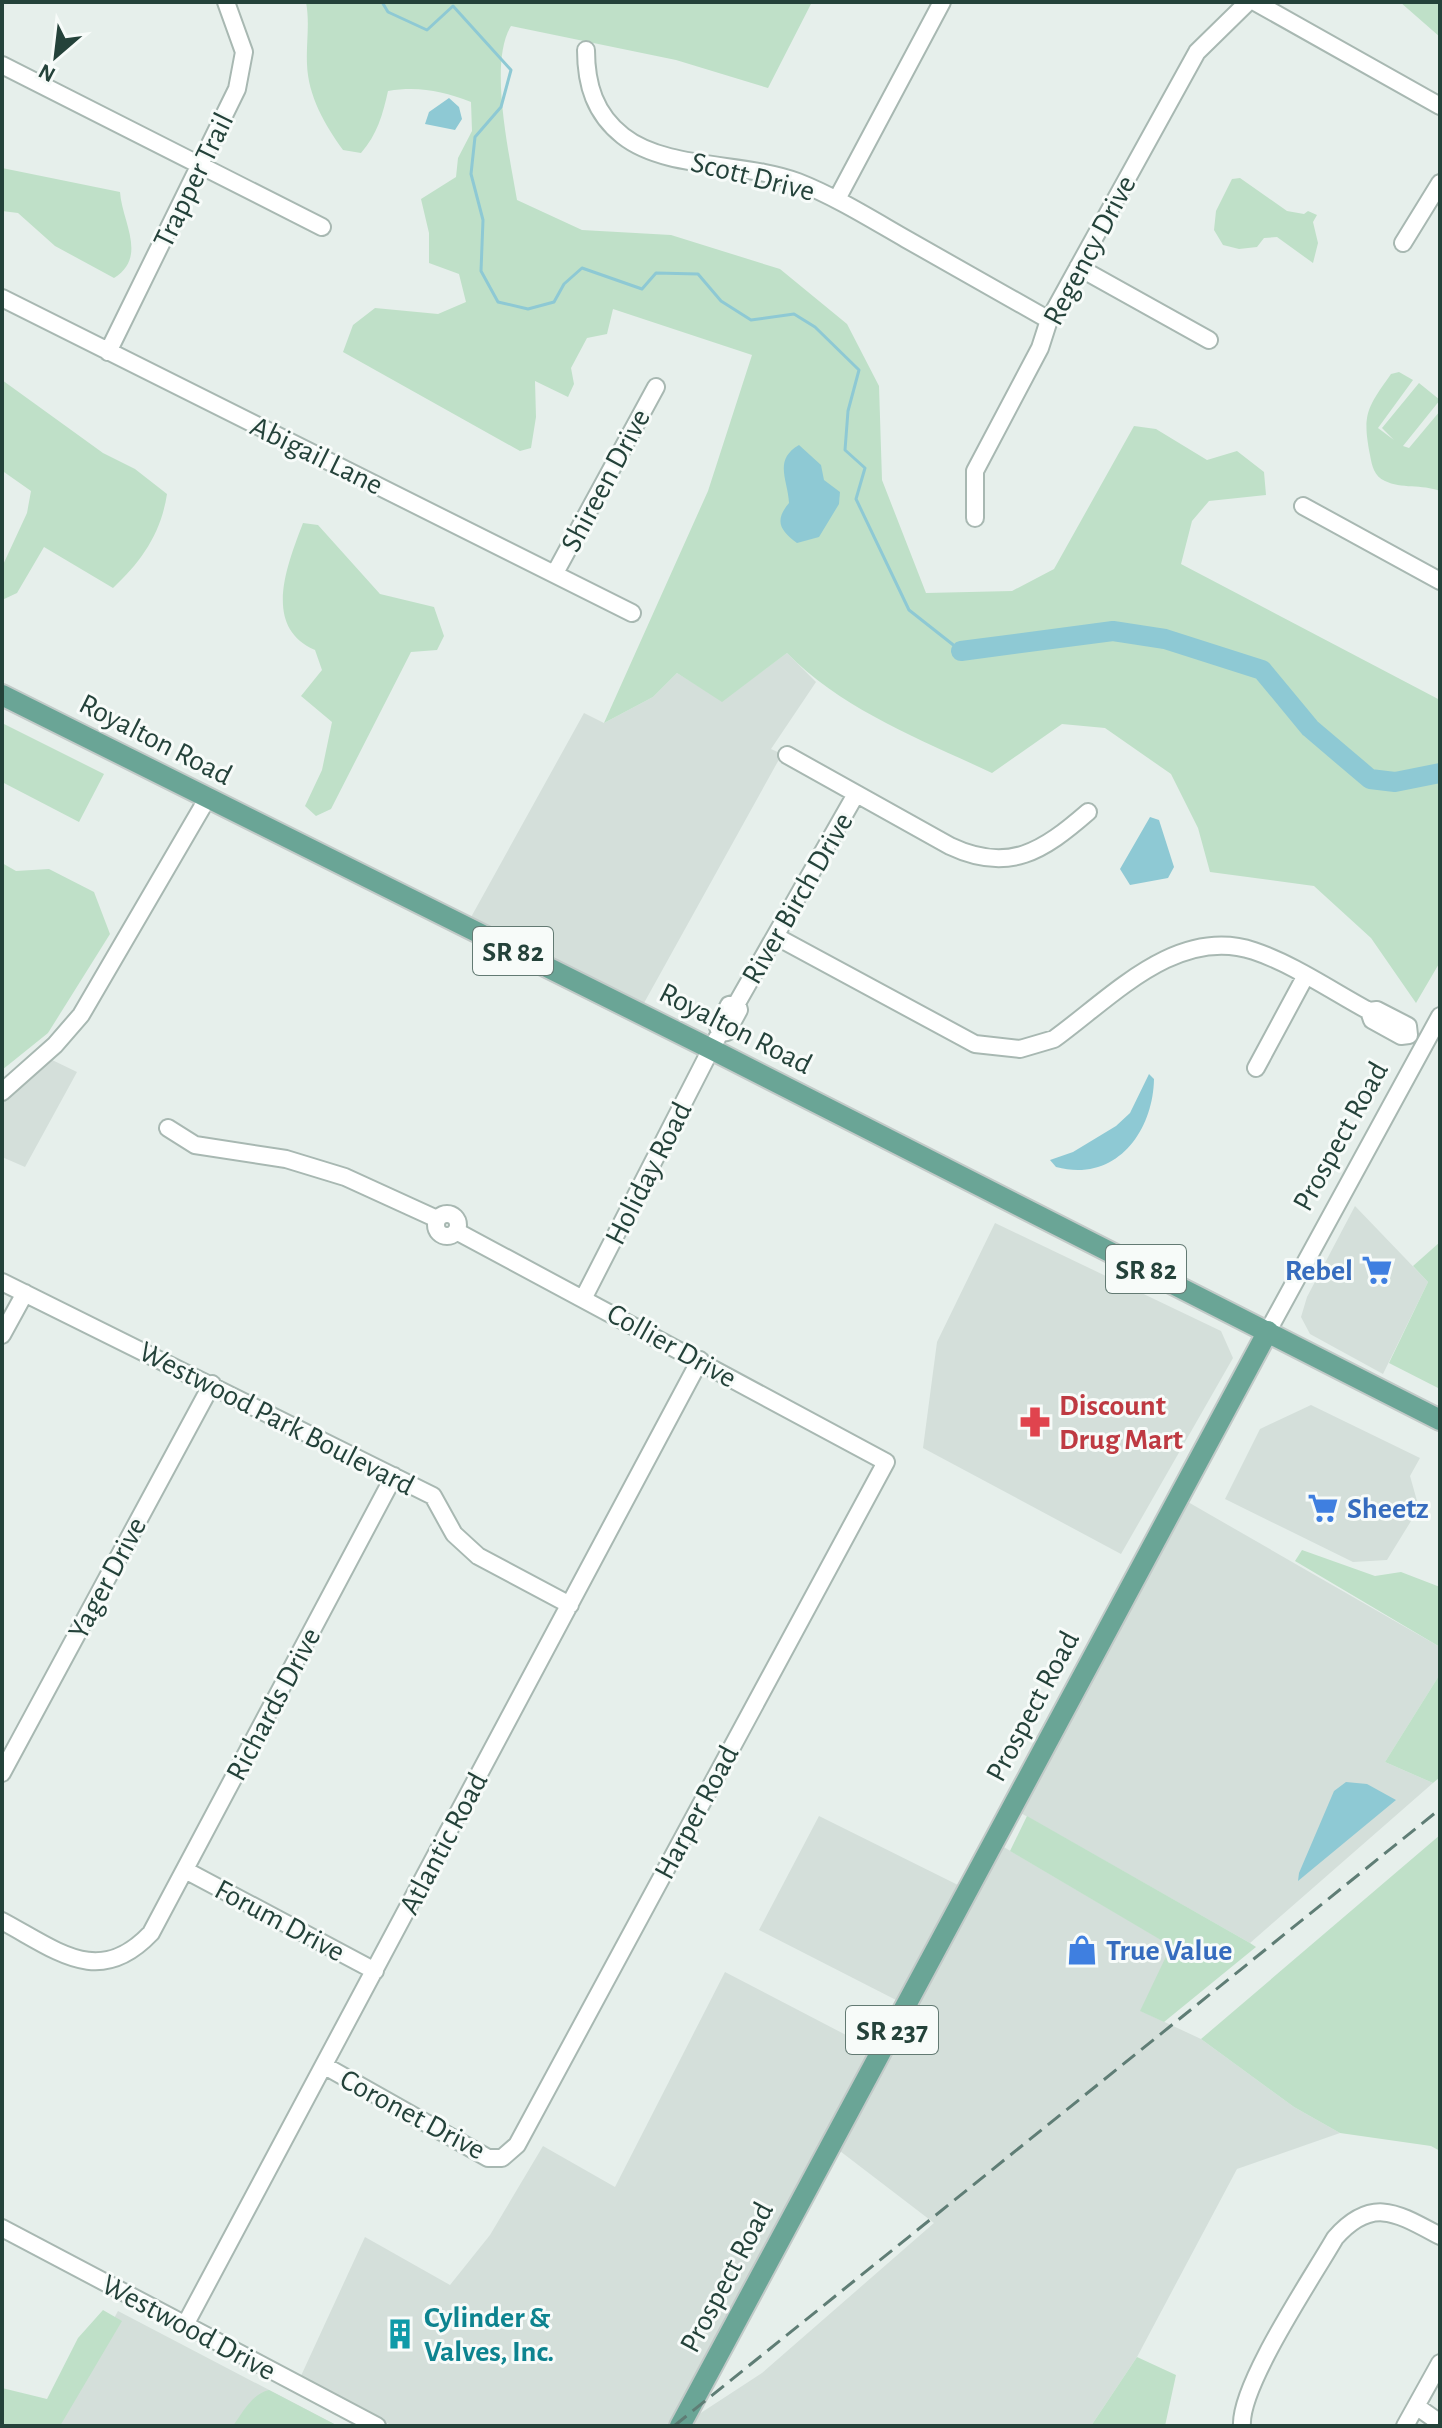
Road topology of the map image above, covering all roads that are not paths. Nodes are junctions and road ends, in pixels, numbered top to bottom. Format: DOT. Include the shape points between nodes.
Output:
graph roads {
  1 [pos="226,2"];
  2 [pos="942,2"];
  3 [pos="1248,2"];
  4 [pos="1255,2"];
  5 [pos="586,50"];
  6 [pos="2,65"];
  7 [pos="1440,106"];
  8 [pos="202,165"];
  9 [pos="1440,183"];
  10 [pos="837,199"];
  11 [pos="322,227"];
  12 [pos="1403,243"];
  13 [pos="1078,267"];
  14 [pos="2,298"];
  15 [pos="1049,320"];
  16 [pos="1209,340"];
  17 [pos="108,352"];
  18 [pos="656,387"];
  19 [pos="1303,506"];
  20 [pos="975,518"];
  21 [pos="555,573"];
  22 [pos="1440,581"];
  23 [pos="632,613"];
  24 [pos="2,695"];
  25 [pos="787,755"];
  26 [pos="856,794"];
  27 [pos="207,799"];
  28 [pos="1088,812"];
  29 [pos="777,937"];
  30 [pos="1305,977"];
  31 [pos="1440,1016"];
  32 [pos="716,1041"];
  33 [pos="1425,1043"];
  34 [pos="1256,1068"];
  35 [pos="2,1092"];
  36 [pos="168,1128"];
  37 [pos="2,1282"];
  38 [pos="25,1293"];
  39 [pos="584,1297"];
  40 [pos="1268,1331"];
  41 [pos="2,1335"];
  42 [pos="700,1360"];
  43 [pos="212,1384"];
  44 [pos="1440,1420"];
  45 [pos="886,1462"];
  46 [pos="394,1476"];
  47 [pos="570,1605"];
  48 [pos="2,1773"];
  49 [pos="185,1870"];
  50 [pos="2,1921"];
  51 [pos="375,1971"];
  52 [pos="325,2066"];
  53 [pos="502,2158"];
  54 [pos="2,2228"];
  55 [pos="1440,2236"];
  56 [pos="185,2325"];
  57 [pos="1440,2363"];
  58 [pos="1416,2406"];
  59 [pos="1440,2423"];
  60 [pos="377,2426"];
  61 [pos="680,2426"];
  62 [pos="1242,2426"];
  63 [pos="1405,2426"];
  1 -- 8 [label="street, Trapper Trail" via="244,52 237,89"];
  2 -- 10 [label="street"];
  3 -- 13 [label="street, Regency Drive" via="1197,52"];
  4 -- 7 [label="street"];
  5 -- 10 [label="street, Scott Drive" via="591,97 624,138 656,154 796,181"];
  6 -- 8 [label="street"];
  8 -- 11 [label="street"];
  8 -- 17 [label="street, Trapper Trail"];
  9 -- 12 [label="street"];
  10 -- 15 [label="street, Scott Drive"];
  13 -- 15 [label="street, Regency Drive"];
  13 -- 16 [label="street"];
  14 -- 17 [label="street, Abigail Lane"];
  15 -- 20 [label="street, Regency Drive" via="1040,348 975,471"];
  17 -- 21 [label="street, Abigail Lane"];
  18 -- 21 [label="street, Shireen Drive"];
  19 -- 22 [label="street"];
  21 -- 23 [label="street, Abigail Lane"];
  24 -- 27 [label="main road, Royalton Road / SR 82"];
  25 -- 26 [label="street"];
  26 -- 28 [label="street" via="950,846 989,858 1038,851"];
  26 -- 29 [label="street, River Birch Drive"];
  27 -- 32 [label="main road, Royalton Road / SR 82"];
  27 -- 35 [label="street" via="81,1015"];
  29 -- 30 [label="street" via="961,1038 1004,1049 1054,1039 1162,961 1196,947 1253,950"];
  29 -- 32 [label="street, River Birch Drive" via="737,1003 739,1010 727,1032"];
  30 -- 33 [label="street" via="1369,1011 1372,1020 1401,1036"];
  30 -- 34 [label="street"];
  31 -- 33 [label="street, Prospect Road"];
  32 -- 39 [label="street, Holiday Road"];
  32 -- 40 [label="main road, Royalton Road / SR 82"];
  33 -- 40 [label="street, Prospect Road"];
  36 -- 39 [label="street, Collier Drive" via="195,1145 286,1159 345,1177 437,1219 441,1235 456,1231"];
  37 -- 38 [label="street, Westwood Park Boulevard"];
  38 -- 41 [label="street"];
  38 -- 43 [label="street, Westwood Park Boulevard"];
  39 -- 42 [label="street, Collier Drive"];
  40 -- 44 [label="main road, Royalton Road / SR 82"];
  40 -- 61 [label="main road, Prospect Road / SR 237"];
  42 -- 45 [label="street, Collier Drive"];
  42 -- 47 [label="street, Atlantic Road"];
  43 -- 46 [label="street, Westwood Park Boulevard"];
  43 -- 48 [label="street, Yager Drive"];
  45 -- 53 [label="street, Harper Road" via="517,2145"];
  46 -- 47 [label="street, Westwood Park Boulevard" via="433,1496 454,1534 478,1556"];
  46 -- 49 [label="street, Richards Drive"];
  47 -- 51 [label="street, Atlantic Road"];
  49 -- 50 [label="street, Richards Drive" via="151,1933 131,1954 99,1963 60,1952"];
  49 -- 51 [label="street, Forum Drive"];
  51 -- 52 [label="street, Atlantic Road"];
  52 -- 53 [label="street, Coronet Drive" via="488,2158"];
  52 -- 56 [label="street, Atlantic Road"];
  54 -- 56 [label="street, Westwood Drive"];
  55 -- 62 [label="street" via="1401,2215 1371,2212 1350,2221 1335,2238 1264,2363 1245,2402"];
  56 -- 60 [label="street, Westwood Drive"];
  57 -- 58 [label="street"];
  58 -- 59 [label="street"];
  58 -- 63 [label="street"];
}
